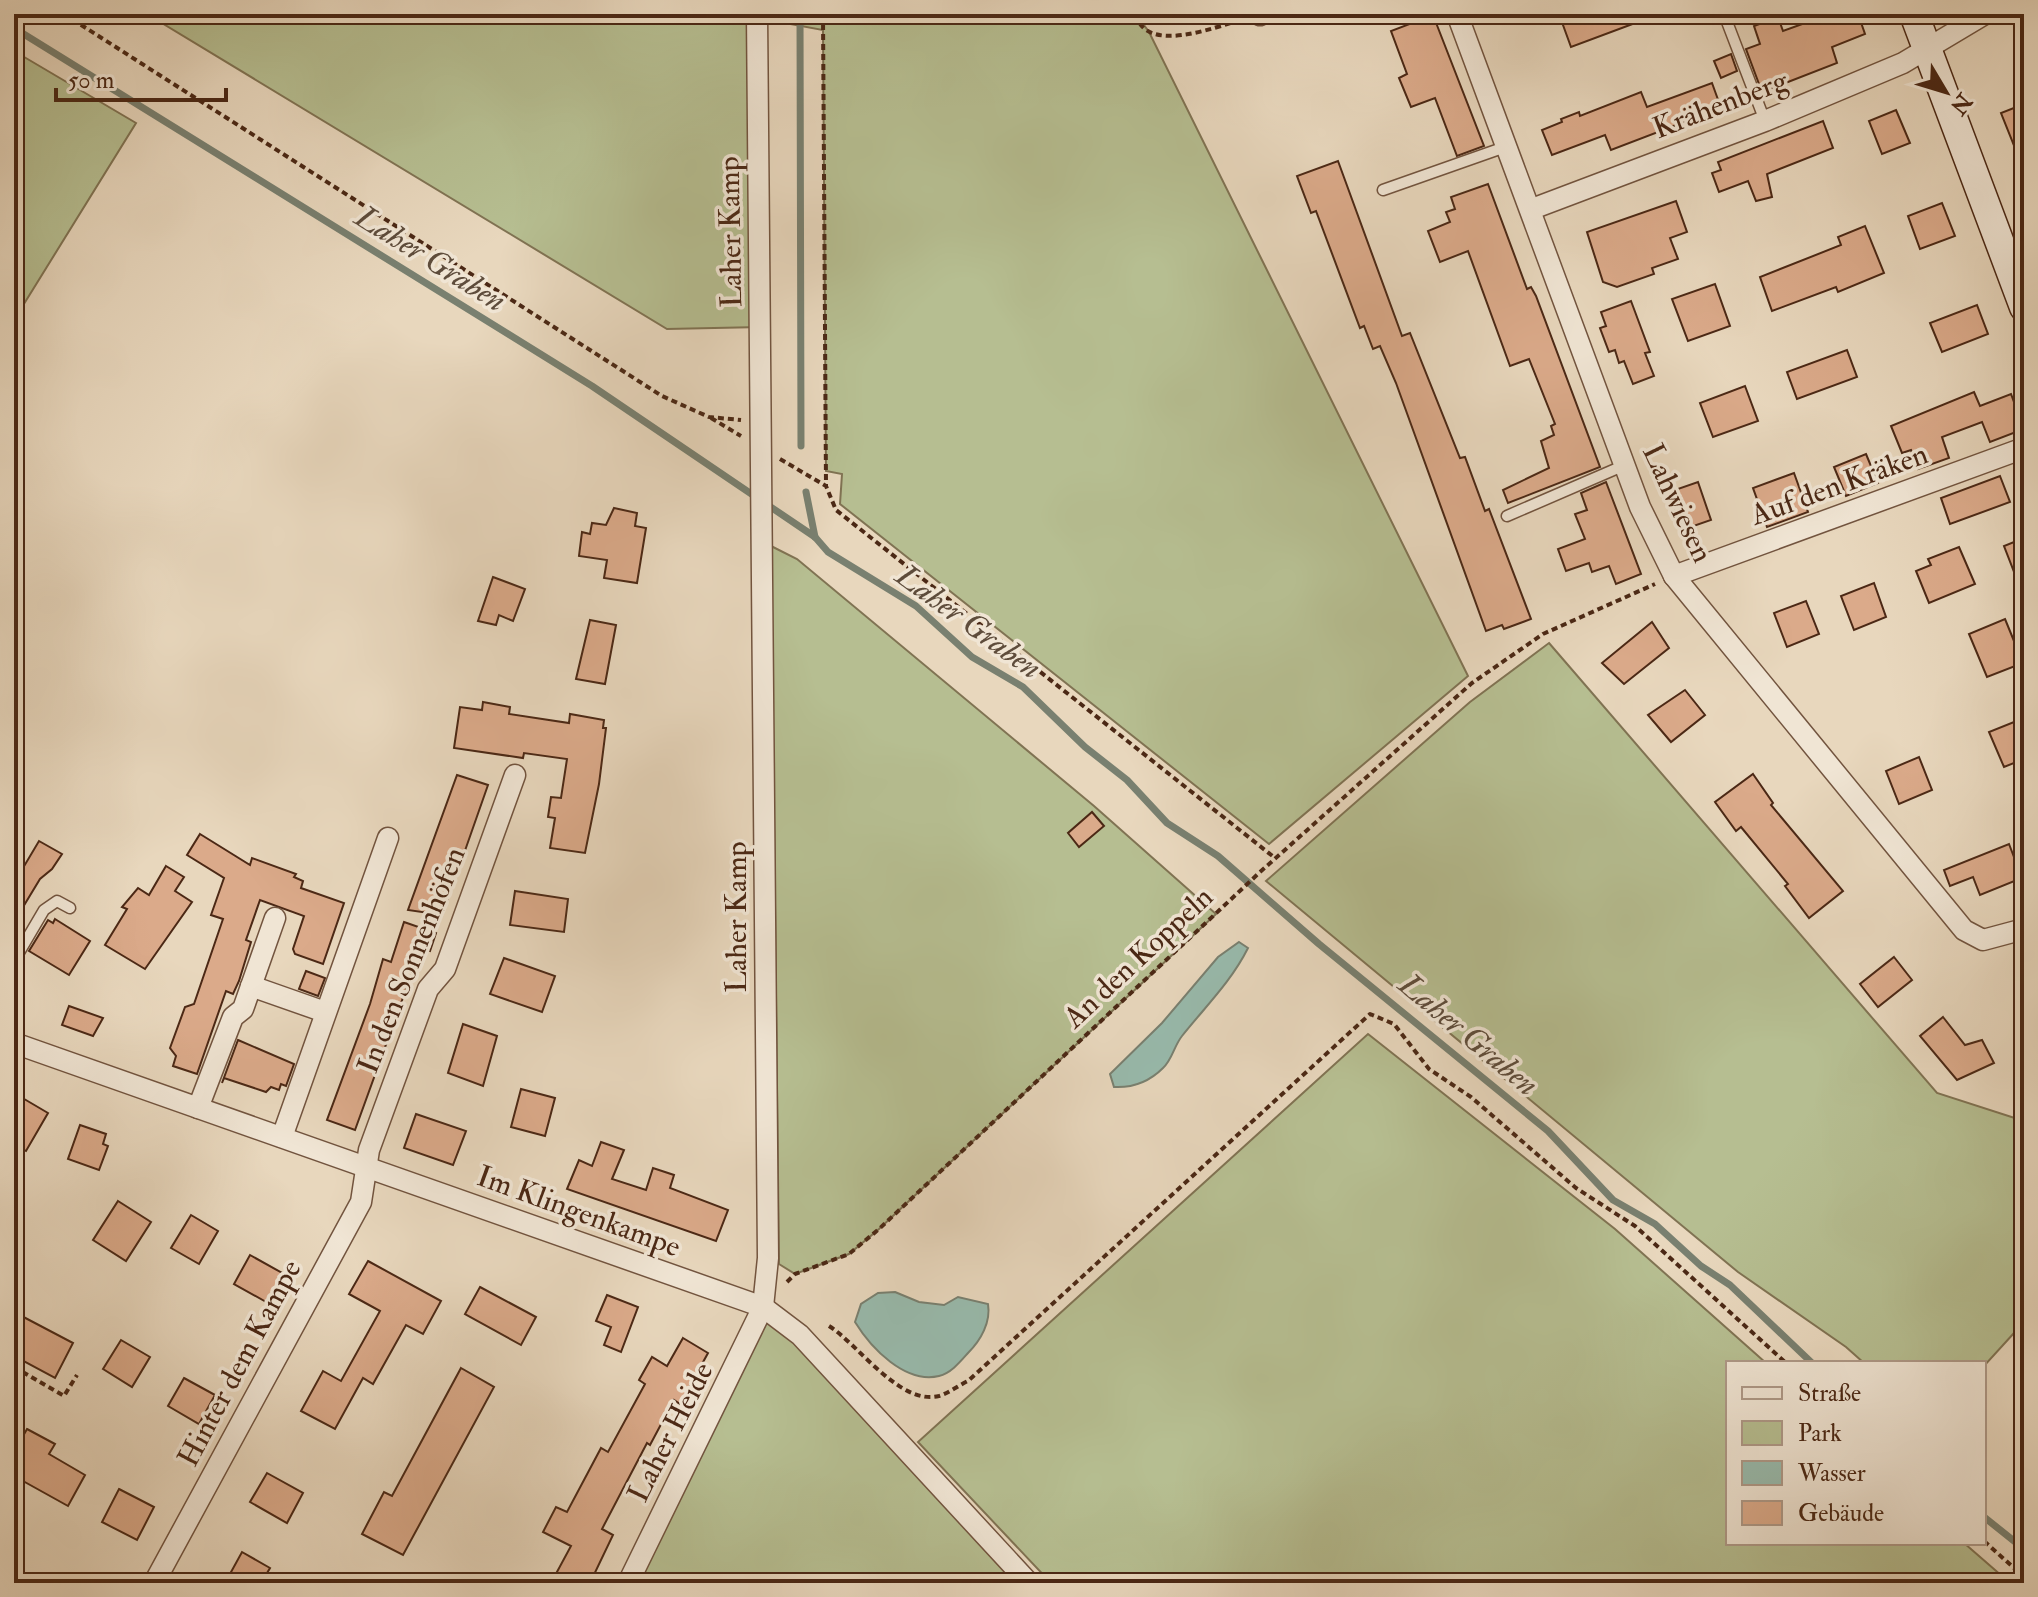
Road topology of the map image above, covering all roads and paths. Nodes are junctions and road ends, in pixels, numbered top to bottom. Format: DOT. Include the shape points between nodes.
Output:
graph roads {
  1 [pos="64,14"];
  2 [pos="757,14"];
  3 [pos="823,14"];
  4 [pos="1136,14"];
  5 [pos="1457,14"];
  6 [pos="1724,14"];
  7 [pos="1914,14"];
  8 [pos="1985,14"];
  9 [pos="1256,16"];
  10 [pos="1927,48"];
  11 [pos="1765,121"];
  12 [pos="1508,146"];
  13 [pos="1383,190"];
  14 [pos="1532,209"];
  15 [pos="2024,307"];
  16 [pos="709,417"];
  17 [pos="761,421"];
  18 [pos="762,448"];
  19 [pos="2024,448"];
  20 [pos="1625,465"];
  21 [pos="826,486"];
  22 [pos="1507,516"];
  23 [pos="1674,576"];
  24 [pos="515,775"];
  25 [pos="388,838"];
  26 [pos="1276,858"];
  27 [pos="70,908"];
  28 [pos="275,918"];
  29 [pos="2024,929"];
  30 [pos="14,961"];
  31 [pos="251,986"];
  32 [pos="325,1012"];
  33 [pos="14,1043"];
  34 [pos="198,1108"];
  35 [pos="282,1137"];
  36 [pos="366,1168"];
  37 [pos="763,1307"];
  38 [pos="829,1326"];
  39 [pos="1784,1361"];
  40 [pos="14,1367"];
  41 [pos="77,1375"];
  42 [pos="1986,1543"];
  43 [pos="2024,1577"];
  44 [pos="154,1583"];
  45 [pos="628,1583"];
  46 [pos="1029,1583"];
  1 -- 16 [label="path" via="662,396"];
  2 -- 17 [label="street, Laher Kamp"];
  3 -- 21 [label="path"];
  4 -- 9 [label="path" via="1149,32 1171,38"];
  5 -- 12 [label="street, Lahwiesen"];
  6 -- 11 [label="lane"];
  7 -- 10 [label="street"];
  8 -- 10 [label="street, Krähenberg"];
  10 -- 11 [label="street, Krähenberg"];
  10 -- 15 [label="street"];
  11 -- 14 [label="street, Krähenberg"];
  12 -- 13 [label="lane"];
  12 -- 14 [label="street, Lahwiesen"];
  14 -- 20 [label="street, Lahwiesen"];
  16 -- 17 [label="path"];
  16 -- 18 [label="path"];
  17 -- 18 [label="street, Laher Kamp"];
  18 -- 21 [label="path"];
  18 -- 37 [label="street, Laher Kamp" via="768,1258"];
  19 -- 23 [label="street, Auf den Kräken"];
  20 -- 22 [label="lane"];
  20 -- 23 [label="street, Lahwiesen"];
  21 -- 26 [label="path" via="836,510"];
  23 -- 26 [label="path, An den Koppeln" via="1543,634 1472,683"];
  23 -- 29 [label="street, Lahwiesen" via="1964,930 1983,940"];
  24 -- 36 [label="street, In den Sonnenhöfen" via="445,969 428,989"];
  25 -- 32 [label="street"];
  26 -- 37 [label="path, An den Koppeln" via="879,1229 849,1254 795,1274"];
  27 -- 30 [label="lane" via="57,901 44,910"];
  28 -- 31 [label="street"];
  31 -- 32 [label="street"];
  31 -- 34 [label="street" via="221,1043"];
  32 -- 35 [label="street"];
  33 -- 34 [label="street, Im Klingenkampe"];
  34 -- 35 [label="street, Im Klingenkampe"];
  35 -- 36 [label="street, Im Klingenkampe"];
  36 -- 37 [label="street, Im Klingenkampe"];
  36 -- 44 [label="street, Hinter dem Kampe" via="361,1202"];
  37 -- 45 [label="street, Laher Heide"];
  37 -- 46 [label="street, Im Klingenkampe" via="800,1335"];
  38 -- 39 [label="path" via="905,1390 937,1397 968,1381 1370,1014 1394,1024 1429,1069 1471,1097 1576,1188 1635,1226"];
  40 -- 41 [label="path" via="64,1396"];
  42 -- 43 [label="path"];
}
